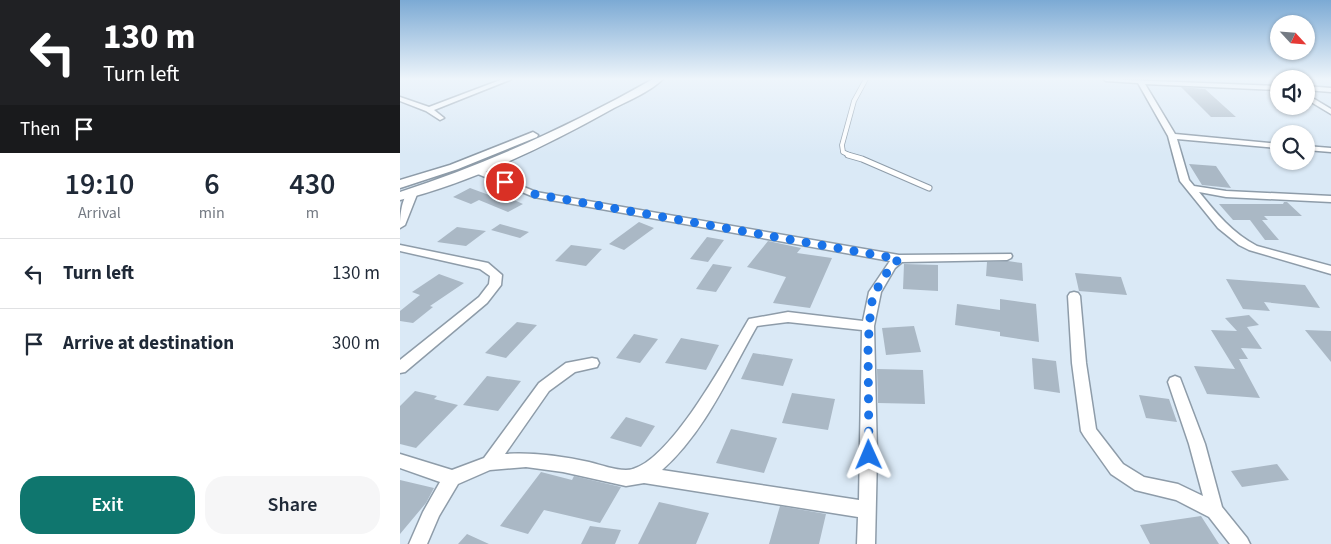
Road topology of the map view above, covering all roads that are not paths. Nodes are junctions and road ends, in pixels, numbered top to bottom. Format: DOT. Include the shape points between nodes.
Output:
graph roads {
  1 [pos="416,104"];
  2 [pos="441,104"];
  3 [pos="595,104"];
  4 [pos="615,104"];
  5 [pos="853,104"];
  6 [pos="1154,104"];
  7 [pos="1319,104"];
  8 [pos="429,109"];
  9 [pos="1331,112"];
  10 [pos="440,118"];
  11 [pos="1172,136"];
  12 [pos="1270,145"];
  13 [pos="1315,149"];
  14 [pos="1331,150"];
  15 [pos="476,170"];
  16 [pos="400,184"];
  17 [pos="929,188"];
  18 [pos="1192,188"];
  19 [pos="413,192"];
  20 [pos="400,196"];
  21 [pos="1331,199"];
  22 [pos="400,225"];
  23 [pos="400,248"];
  24 [pos="1007,256"];
  25 [pos="899,259"];
  26 [pos="1331,270"];
  27 [pos="1074,296"];
  28 [pos="868,326"];
  29 [pos="592,363"];
  30 [pos="400,368"];
  31 [pos="1174,382"];
  32 [pos="400,461"];
  33 [pos="490,463"];
  34 [pos="644,475"];
  35 [pos="452,478"];
  36 [pos="866,510"];
  37 [pos="1215,511"];
  38 [pos="418,544"];
  39 [pos="866,544"];
  40 [pos="1241,544"];
  1 -- 8 [label="street"];
  2 -- 8 [label="street"];
  3 -- 16 [label="main road" via="539,133 454,167"];
  4 -- 15 [label="main road" via="548,140"];
  5 -- 17 [label="lane" via="843,152"];
  6 -- 11 [label="street"];
  7 -- 9 [label="street"];
  8 -- 10 [label="street"];
  11 -- 12 [label="street"];
  11 -- 18 [label="street" via="1180,167"];
  13 -- 14 [label="street"];
  15 -- 19 [label="main road"];
  15 -- 25 [label="street" via="534,194"];
  18 -- 21 [label="street" via="1232,194"];
  18 -- 26 [label="street" via="1222,226 1243,243"];
  19 -- 20 [label="main road"];
  19 -- 22 [label="street"];
  23 -- 30 [label="street" via="484,266 496,275 495,286 483,300"];
  24 -- 25 [label="street"];
  25 -- 28 [label="street" via="875,292"];
  27 -- 37 [label="street" via="1089,431 1117,469 1141,484 1178,492"];
  28 -- 34 [label="street" via="788,317 752,322 699,415 666,456"];
  28 -- 36 [label="street"];
  29 -- 33 [label="street" via="571,367 544,387"];
  31 -- 37 [label="street"];
  32 -- 35 [label="street"];
  33 -- 34 [label="street" via="526,460 563,464 626,478"];
  33 -- 35 [label="street"];
  34 -- 36 [label="street"];
  35 -- 38 [label="street" via="427,519"];
  36 -- 39 [label="street"];
  37 -- 40 [label="street"];
}
